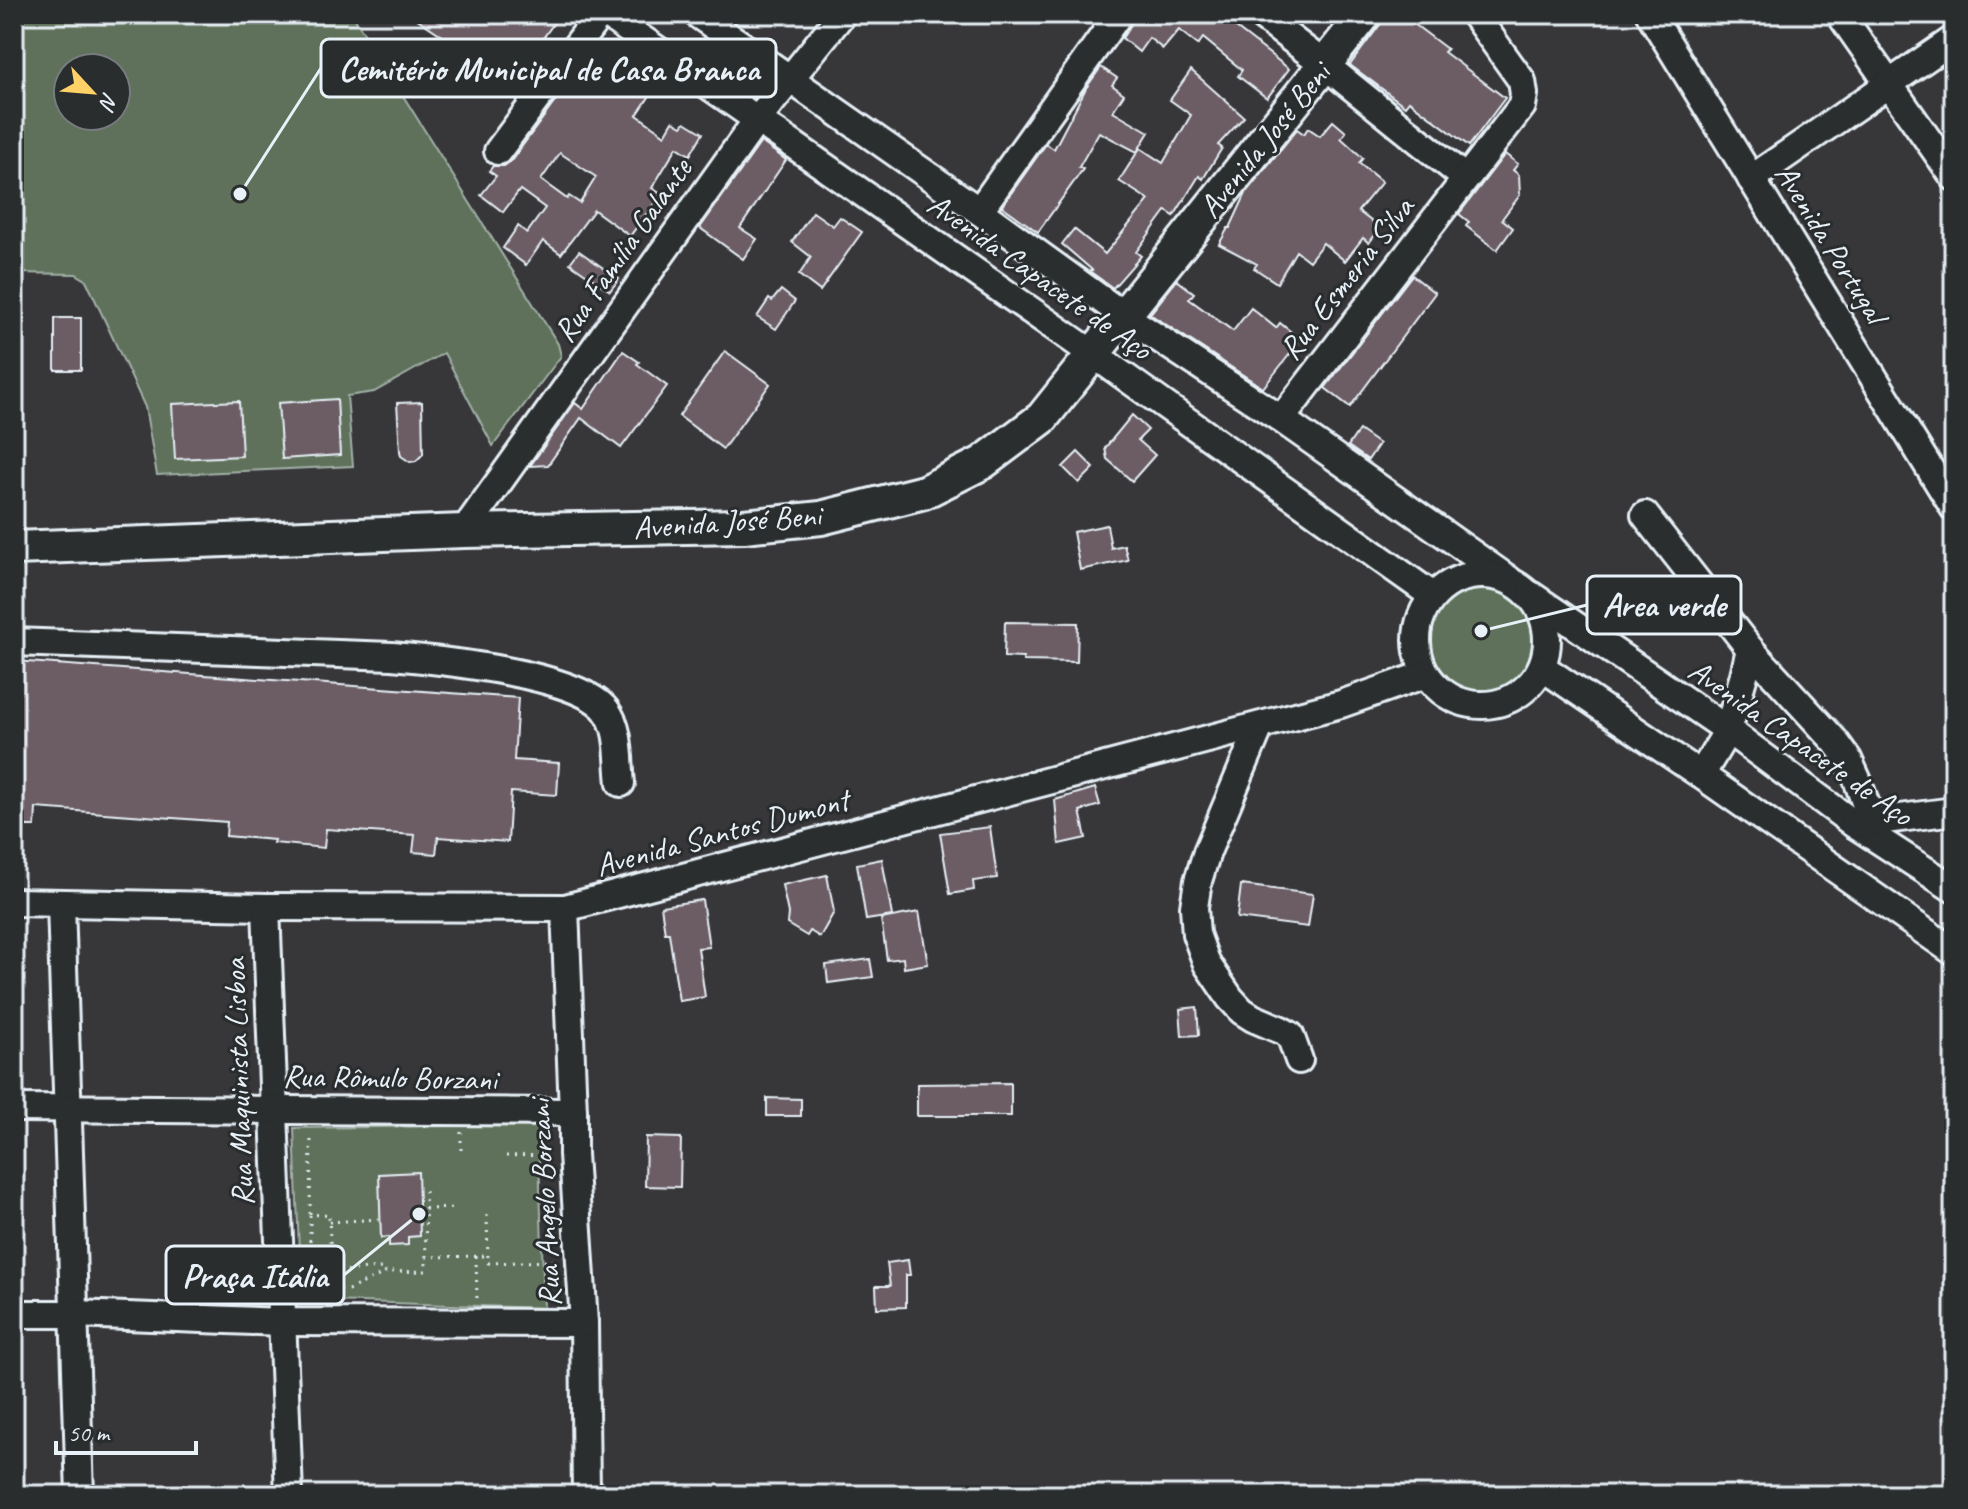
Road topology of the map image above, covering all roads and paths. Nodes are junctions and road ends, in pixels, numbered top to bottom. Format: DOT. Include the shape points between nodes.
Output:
graph roads {
  1 [pos="603,14"];
  2 [pos="697,14"];
  3 [pos="842,14"];
  4 [pos="1119,14"];
  5 [pos="1259,14"];
  6 [pos="1365,14"];
  7 [pos="1474,14"];
  8 [pos="1650,14"];
  9 [pos="1840,14"];
  10 [pos="1954,39"];
  11 [pos="1325,65"];
  12 [pos="790,79"];
  13 [pos="1889,84"];
  14 [pos="757,120"];
  15 [pos="498,151"];
  16 [pos="1954,177"];
  17 [pos="1465,178"];
  18 [pos="1751,179"];
  19 [pos="979,211"];
  20 [pos="1123,315"];
  21 [pos="1093,354"];
  22 [pos="1281,419"];
  23 [pos="1952,500"];
  24 [pos="1645,515"];
  25 [pos="464,531"];
  26 [pos="14,548"];
  27 [pos="1508,579"];
  28 [pos="1531,595"];
  29 [pos="1433,596"];
  30 [pos="14,642"];
  31 [pos="1750,649"];
  32 [pos="1542,667"];
  33 [pos="1426,674"];
  34 [pos="1260,726"];
  35 [pos="1728,730"];
  36 [pos="1701,775"];
  37 [pos="621,783"];
  38 [pos="1954,811"];
  39 [pos="1863,823"];
  40 [pos="1954,889"];
  41 [pos="14,902"];
  42 [pos="61,903"];
  43 [pos="266,907"];
  44 [pos="565,908"];
  45 [pos="1954,952"];
  46 [pos="1299,1060"];
  47 [pos="14,1108"];
  48 [pos="273,1109"];
  49 [pos="69,1110"];
  50 [pos="311,1110"];
  51 [pos="573,1112"];
  52 [pos="573,1154"];
  53 [pos="506,1156"];
  54 [pos="425,1191"];
  55 [pos="455,1208"];
  56 [pos="425,1209"];
  57 [pos="310,1215"];
  58 [pos="487,1215"];
  59 [pos="381,1219"];
  60 [pos="329,1222"];
  61 [pos="476,1256"];
  62 [pos="488,1256"];
  63 [pos="426,1257"];
  64 [pos="581,1260"];
  65 [pos="331,1272"];
  66 [pos="387,1272"];
  67 [pos="332,1282"];
  68 [pos="14,1314"];
  69 [pos="75,1314"];
  70 [pos="281,1322"];
  71 [pos="477,1323"];
  72 [pos="584,1323"];
  73 [pos="80,1495"];
  74 [pos="289,1495"];
  75 [pos="586,1495"];
  1 -- 14 [label="street, Avenida Capacete de Aço"];
  1 -- 15 [label="street"];
  2 -- 12 [label="street, Avenida Capacete de Aço"];
  3 -- 12 [label="street, Rua Família Galante"];
  4 -- 19 [label="street"];
  5 -- 11 [label="street"];
  6 -- 11 [label="main road, Avenida José Beni"];
  7 -- 17 [label="street, Rua Esmeria Silva" via="1522,81 1524,94 1522,106"];
  8 -- 18 [label="street, Avenida Portugal"];
  9 -- 13 [label="street"];
  10 -- 13 [label="street"];
  11 -- 17 [label="street"];
  11 -- 20 [label="main road, Avenida José Beni"];
  12 -- 14 [label="street, Rua Família Galante"];
  12 -- 19 [label="street, Avenida Capacete de Aço"];
  13 -- 16 [label="street"];
  13 -- 18 [label="street"];
  14 -- 21 [label="street, Avenida Capacete de Aço"];
  14 -- 25 [label="street, Rua Família Galante"];
  17 -- 22 [label="street, Rua Esmeria Silva"];
  18 -- 23 [label="street, Avenida Portugal"];
  19 -- 20 [label="street, Avenida Capacete de Aço"];
  20 -- 21 [label="main road, Avenida José Beni"];
  20 -- 22 [label="street, Avenida Capacete de Aço"];
  21 -- 25 [label="main road, Avenida José Beni" via="1042,418 982,463 924,492 821,518 744,526"];
  21 -- 29 [label="street, Avenida Capacete de Aço"];
  22 -- 27 [label="street, Avenida Capacete de Aço"];
  24 -- 31 [label="street"];
  25 -- 26 [label="main road, Avenida José Beni"];
  27 -- 28 [label="street"];
  27 -- 29 [label="street" via="1468,575"];
  28 -- 32 [label="street" via="1547,629"];
  28 -- 35 [label="street, Avenida Capacete de Aço"];
  29 -- 33 [label="street" via="1417,634"];
  30 -- 37 [label="street" via="392,656 563,684 605,710 615,729"];
  31 -- 35 [label="street"];
  31 -- 39 [label="street" via="1848,759 1857,779"];
  32 -- 33 [label="street" via="1515,696 1496,704 1456,700"];
  32 -- 36 [label="street"];
  33 -- 34 [label="street, Avenida Santos Dumont"];
  34 -- 44 [label="street, Avenida Santos Dumont"];
  34 -- 46 [label="street" via="1198,881 1196,934 1207,964 1230,998 1253,1018 1290,1035"];
  35 -- 36 [label="street"];
  35 -- 39 [label="street, Avenida Capacete de Aço"];
  36 -- 45 [label="street"];
  38 -- 39 [label="street"];
  39 -- 40 [label="street, Avenida Capacete de Aço"];
  41 -- 42 [label="street, Avenida Santos Dumont"];
  42 -- 43 [label="street, Avenida Santos Dumont"];
  42 -- 49 [label="street"];
  43 -- 44 [label="street, Avenida Santos Dumont"];
  43 -- 48 [label="street, Rua Maquinista Lisboa"];
  44 -- 51 [label="street, Rua Angelo Borzani"];
  47 -- 49 [label="street, Rua Rômulo Borzani"];
  48 -- 49 [label="street, Rua Rômulo Borzani"];
  48 -- 50 [label="street, Rua Rômulo Borzani"];
  48 -- 70 [label="street, Rua Maquinista Lisboa"];
  49 -- 69 [label="street"];
  50 -- 51 [label="street, Rua Rômulo Borzani"];
  50 -- 57 [label="path"];
  51 -- 52 [label="street, Rua Angelo Borzani"];
  52 -- 53 [label="path"];
  52 -- 64 [label="street, Rua Angelo Borzani"];
  54 -- 56 [label="path"];
  55 -- 56 [label="path"];
  56 -- 63 [label="path"];
  57 -- 60 [label="path" via="329,1214"];
  57 -- 67 [label="path" via="310,1283"];
  58 -- 62 [label="path"];
  59 -- 60 [label="path"];
  60 -- 65 [label="path"];
  61 -- 62 [label="path"];
  61 -- 63 [label="path"];
  61 -- 71 [label="path"];
  62 -- 64 [label="path" via="488,1263"];
  63 -- 66 [label="path" via="426,1271"];
  64 -- 72 [label="street, Rua Angelo Borzani"];
  65 -- 66 [label="path"];
  65 -- 67 [label="path"];
  66 -- 67 [label="path" via="348,1290 332,1289"];
  68 -- 69 [label="street"];
  69 -- 70 [label="street"];
  69 -- 73 [label="street"];
  70 -- 71 [label="street"];
  70 -- 74 [label="street, Rua Maquinista Lisboa"];
  71 -- 72 [label="street"];
  72 -- 75 [label="street, Rua Angelo Borzani"];
}
